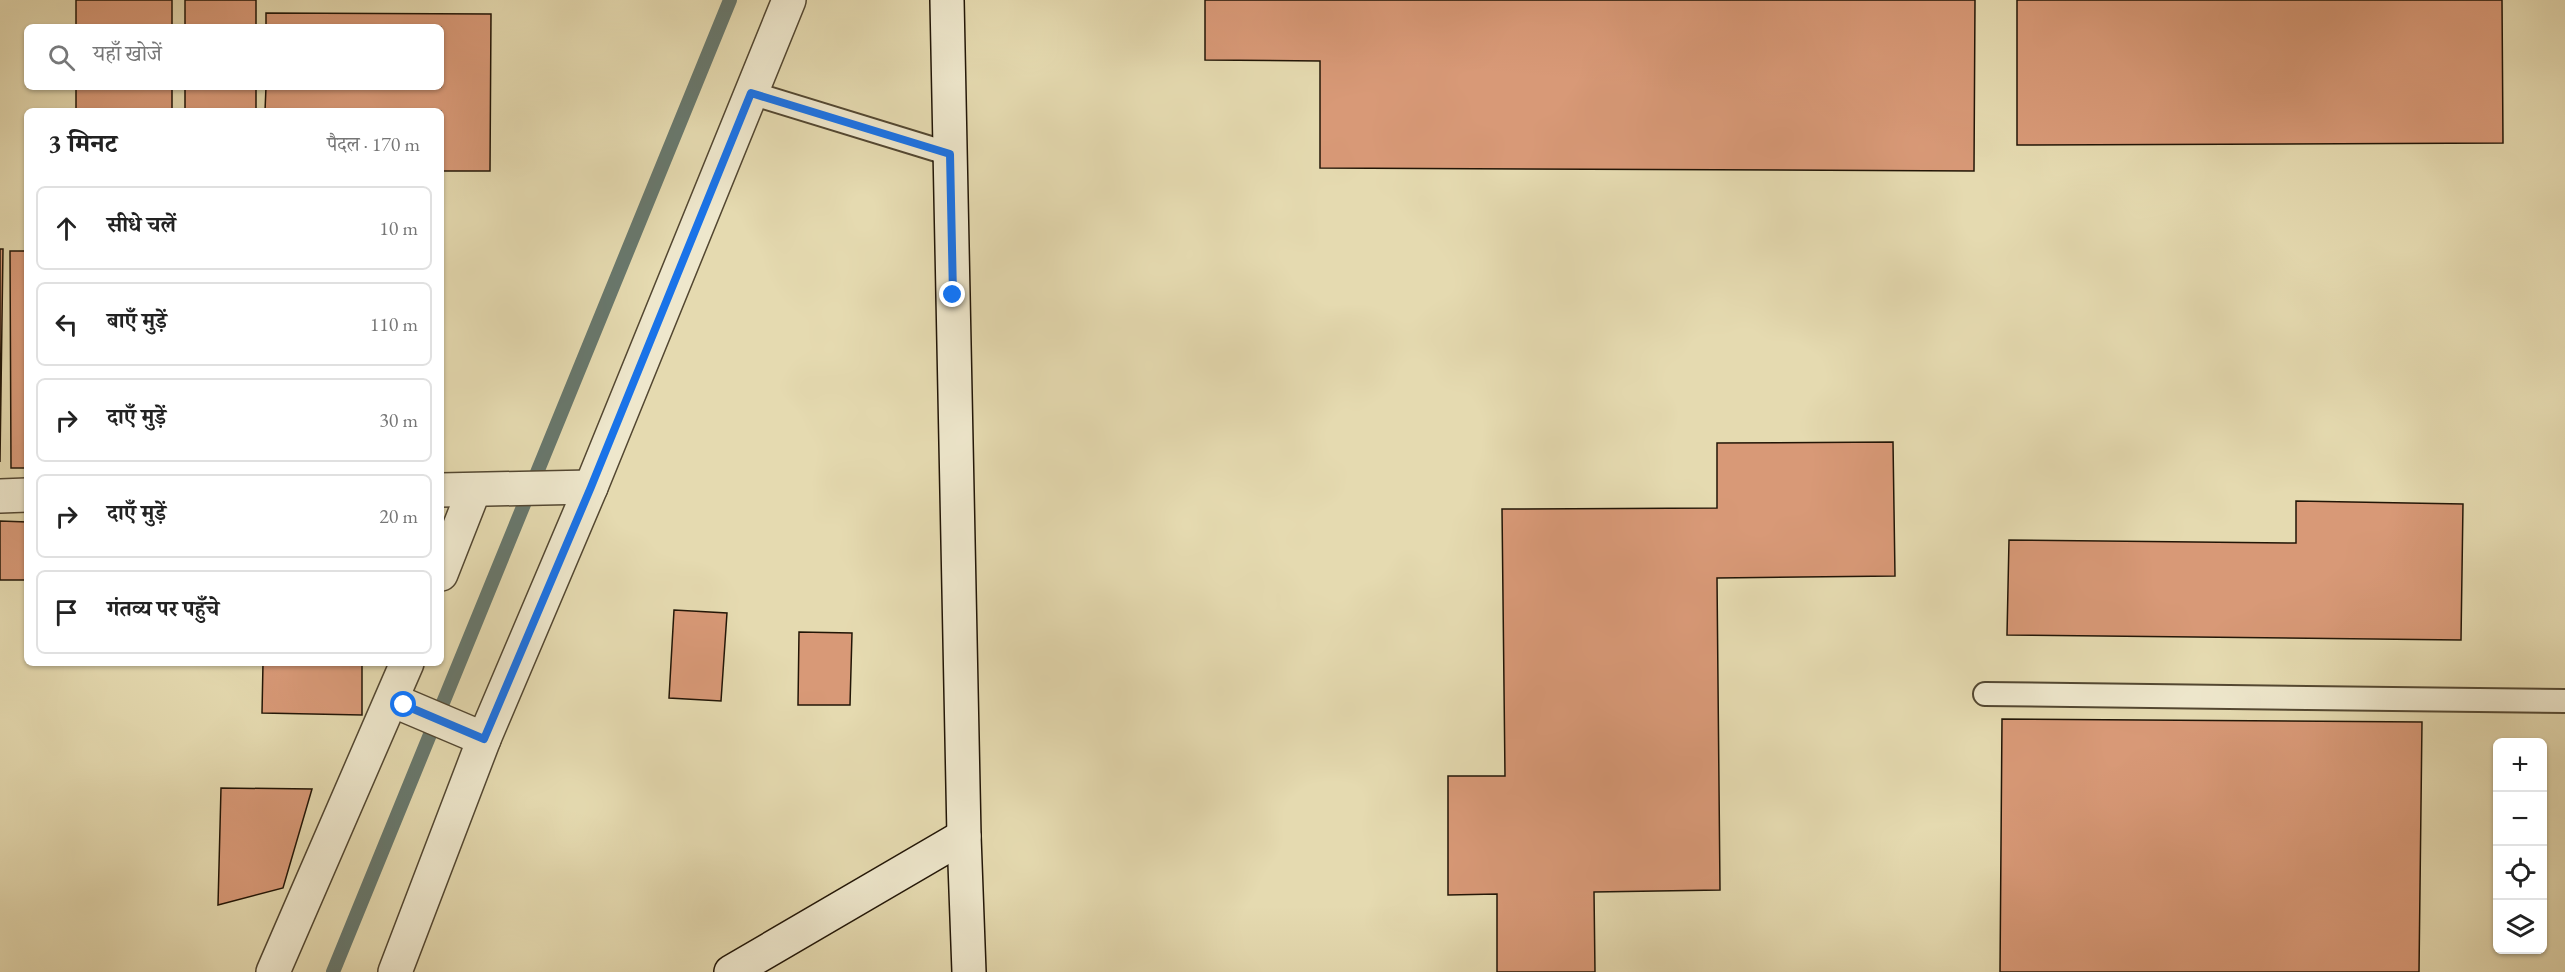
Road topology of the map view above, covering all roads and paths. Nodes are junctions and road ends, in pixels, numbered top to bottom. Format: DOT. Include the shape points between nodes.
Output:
graph roads {
  1 [pos="789,0"];
  2 [pos="947,0"];
  3 [pos="751,93"];
  4 [pos="950,154"];
  5 [pos="591,487"];
  6 [pos="444,490"];
  7 [pos="474,490"];
  8 [pos="0,495"];
  9 [pos="24,495"];
  10 [pos="444,566"];
  11 [pos="406,666"];
  12 [pos="1985,694"];
  13 [pos="2565,701"];
  14 [pos="404,705"];
  15 [pos="472,734"];
  16 [pos="964,836"];
  17 [pos="273,972"];
  18 [pos="395,972"];
  19 [pos="731,972"];
  20 [pos="969,972"];
  1 -- 3 [label="street"];
  2 -- 4 [label="street"];
  3 -- 4 [label="lane"];
  3 -- 5 [label="street"];
  4 -- 16 [label="street"];
  5 -- 7 [label="street"];
  5 -- 15 [label="street"];
  6 -- 7 [label="street"];
  7 -- 10 [label="street"];
  8 -- 9 [label="street"];
  11 -- 14 [label="street"];
  12 -- 13 [label="lane"];
  14 -- 15 [label="street"];
  14 -- 17 [label="street"];
  15 -- 18 [label="street"];
  16 -- 19 [label="street"];
  16 -- 20 [label="street"];
}
